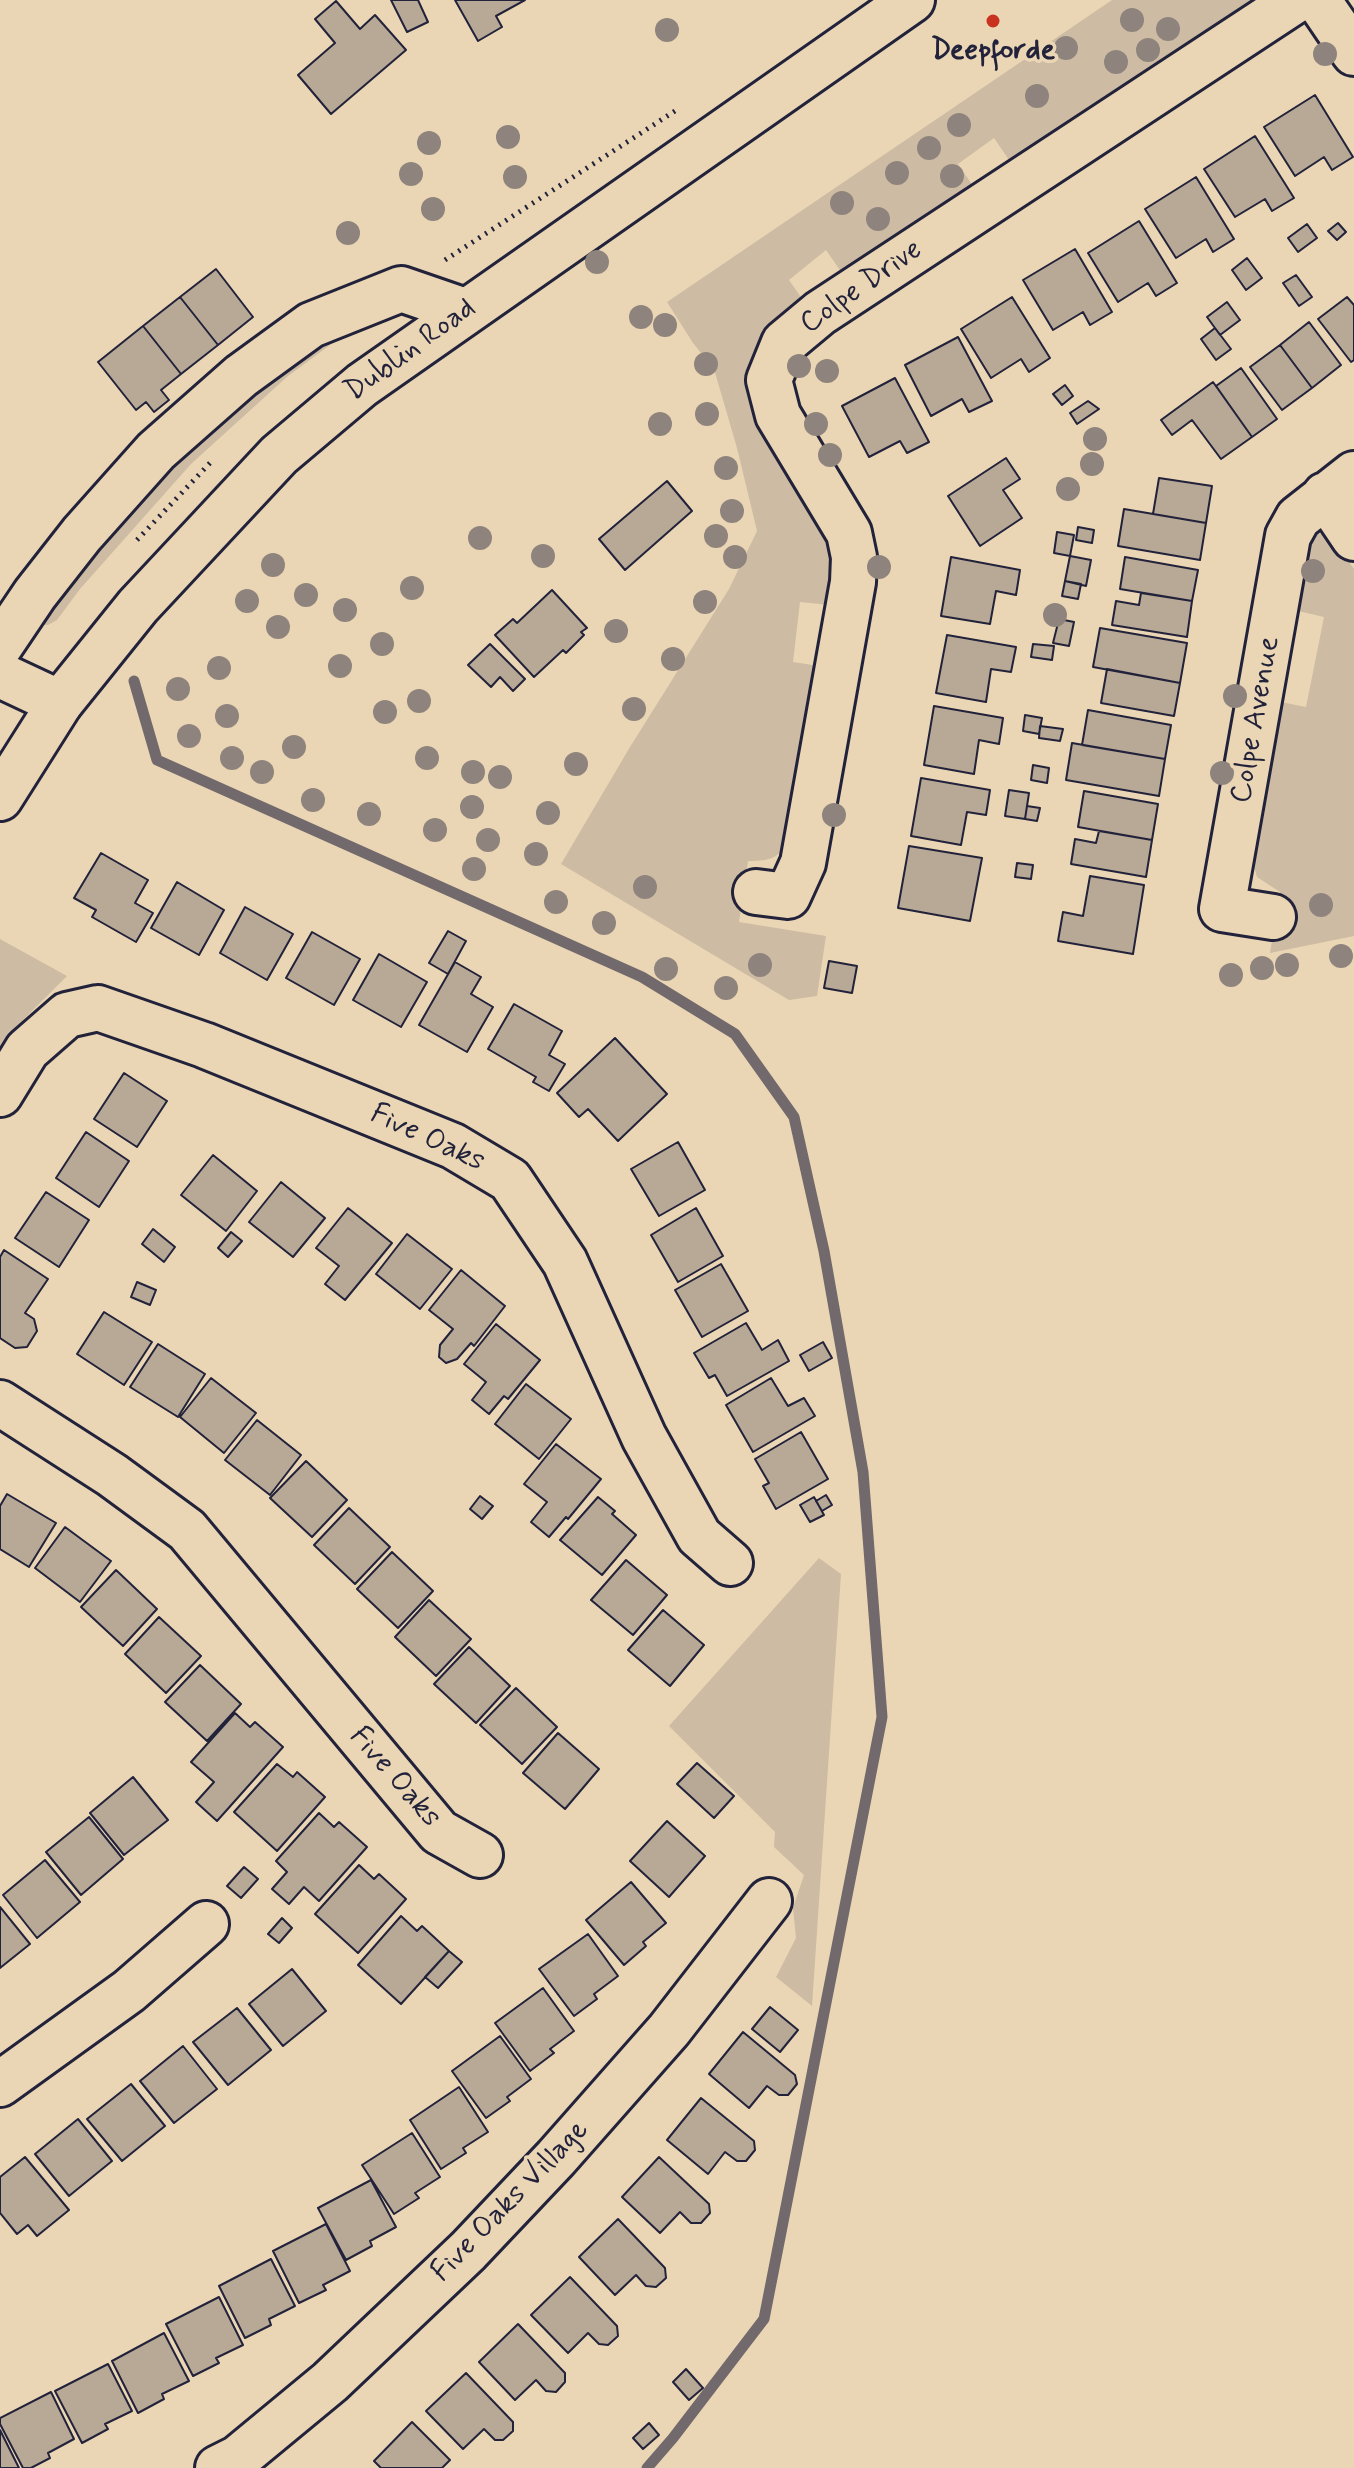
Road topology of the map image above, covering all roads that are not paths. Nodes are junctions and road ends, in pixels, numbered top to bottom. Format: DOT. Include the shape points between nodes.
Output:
graph roads {
  1 [pos="912,0"];
  2 [pos="1296,0"];
  3 [pos="1318,0"];
  4 [pos="1354,53"];
  5 [pos="465,311"];
  6 [pos="1340,485"];
  7 [pos="1354,538"];
  8 [pos="0,646"];
  9 [pos="0,675"];
  10 [pos="60,703"];
  11 [pos="0,798"];
  12 [pos="756,892"];
  13 [pos="1273,917"];
  14 [pos="0,1094"];
  15 [pos="0,1403"];
  16 [pos="730,1563"];
  17 [pos="480,1855"];
  18 [pos="769,1901"];
  19 [pos="206,1924"];
  20 [pos="0,2084"];
  21 [pos="218,2468"];
  1 -- 5 [label="street, Dublin Road"];
  2 -- 12 [label="street, Colpe Drive" via="833,305 784,343 769,380 778,415 849,533 853,582 803,863 788,896"];
  3 -- 4 [label="street"];
  5 -- 8 [label="street" via="401,289 311,325 241,376 156,451 82,534"];
  5 -- 10 [label="street, Dublin Road" via="362,385 284,451 138,606"];
  6 -- 7 [label="street, Colpe Avenue"];
  6 -- 13 [label="street, Colpe Avenue" via="1298,518 1288,536 1222,909"];
  9 -- 10 [label="street"];
  10 -- 11 [label="street, Dublin Road"];
  14 -- 16 [label="street, Five Oaks" via="27,1050 67,1015 98,1008 453,1146 510,1180 565,1262 644,1437 699,1536"];
  15 -- 17 [label="street, Five Oaks" via="187,1530 439,1832"];
  18 -- 21 [label="street, Five Oaks Village" via="669,2030 468,2251 330,2382 238,2458"];
  19 -- 20 [label="street" via="129,1991"];
}
